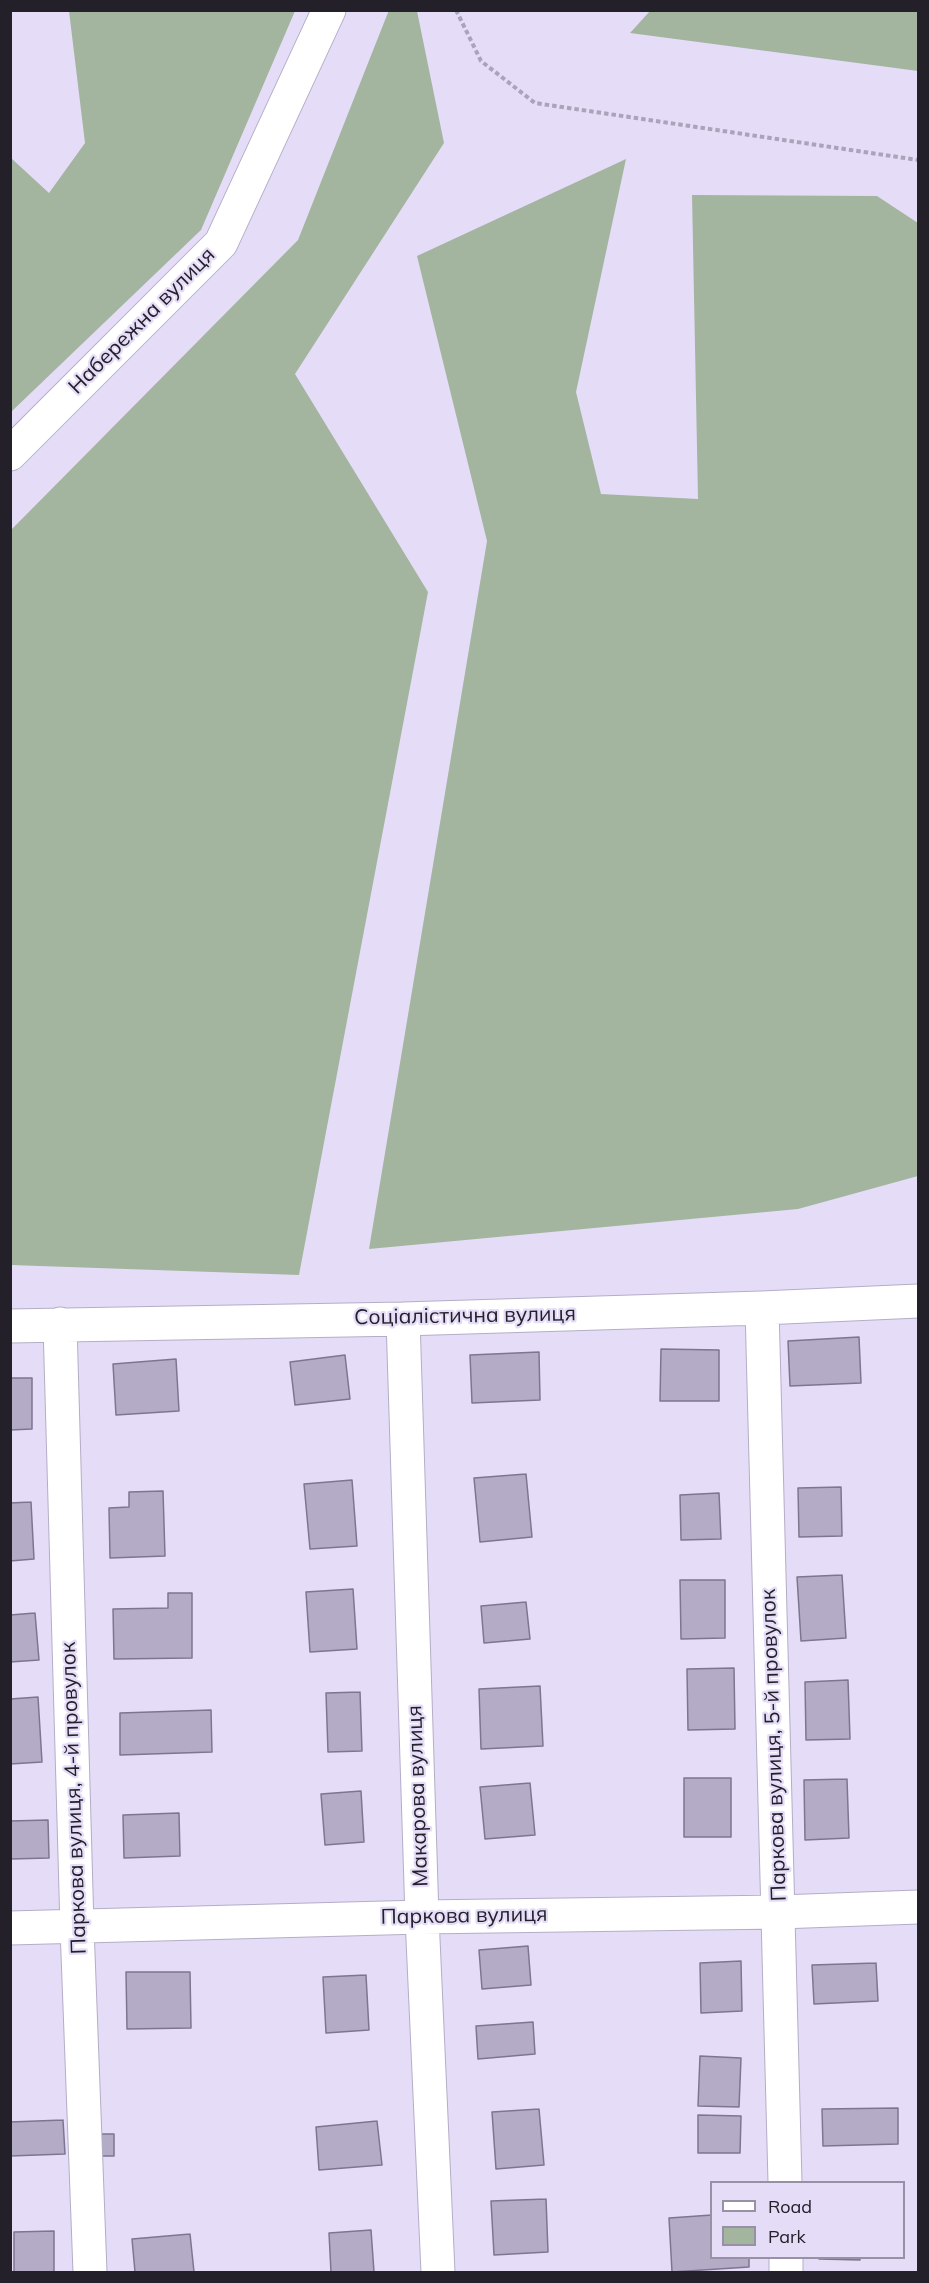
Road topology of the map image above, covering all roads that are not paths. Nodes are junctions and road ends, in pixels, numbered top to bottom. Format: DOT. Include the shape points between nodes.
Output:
graph roads {
  1 [pos="329,10"];
  2 [pos="10,454"];
  3 [pos="918,1301"];
  4 [pos="762,1308"];
  5 [pos="403,1319"];
  6 [pos="60,1324"];
  7 [pos="10,1326"];
  8 [pos="918,1907"];
  9 [pos="779,1912"];
  10 [pos="422,1917"];
  11 [pos="77,1927"];
  12 [pos="10,1928"];
  13 [pos="785,2181"];
  14 [pos="90,2272"];
  15 [pos="438,2272"];
  1 -- 2 [label="street, Набережна вулиця" via="220,243"];
  3 -- 4 [label="street, Соціалістична вулиця"];
  4 -- 5 [label="street, Соціалістична вулиця"];
  4 -- 9 [label="street, Паркова вулиця, 5-й провулок"];
  5 -- 6 [label="street, Соціалістична вулиця"];
  5 -- 10 [label="street, Макарова вулиця"];
  6 -- 7 [label="street, Соціалістична вулиця"];
  6 -- 11 [label="street, Паркова вулиця, 4-й провулок"];
  8 -- 9 [label="street, Паркова вулиця"];
  9 -- 10 [label="street, Паркова вулиця"];
  9 -- 13 [label="street, Паркова вулиця, 5-й провулок"];
  10 -- 11 [label="street, Паркова вулиця"];
  10 -- 15 [label="street, Макарова вулиця"];
  11 -- 12 [label="street, Паркова вулиця"];
  11 -- 14 [label="street, Паркова вулиця, 4-й провулок"];
}
